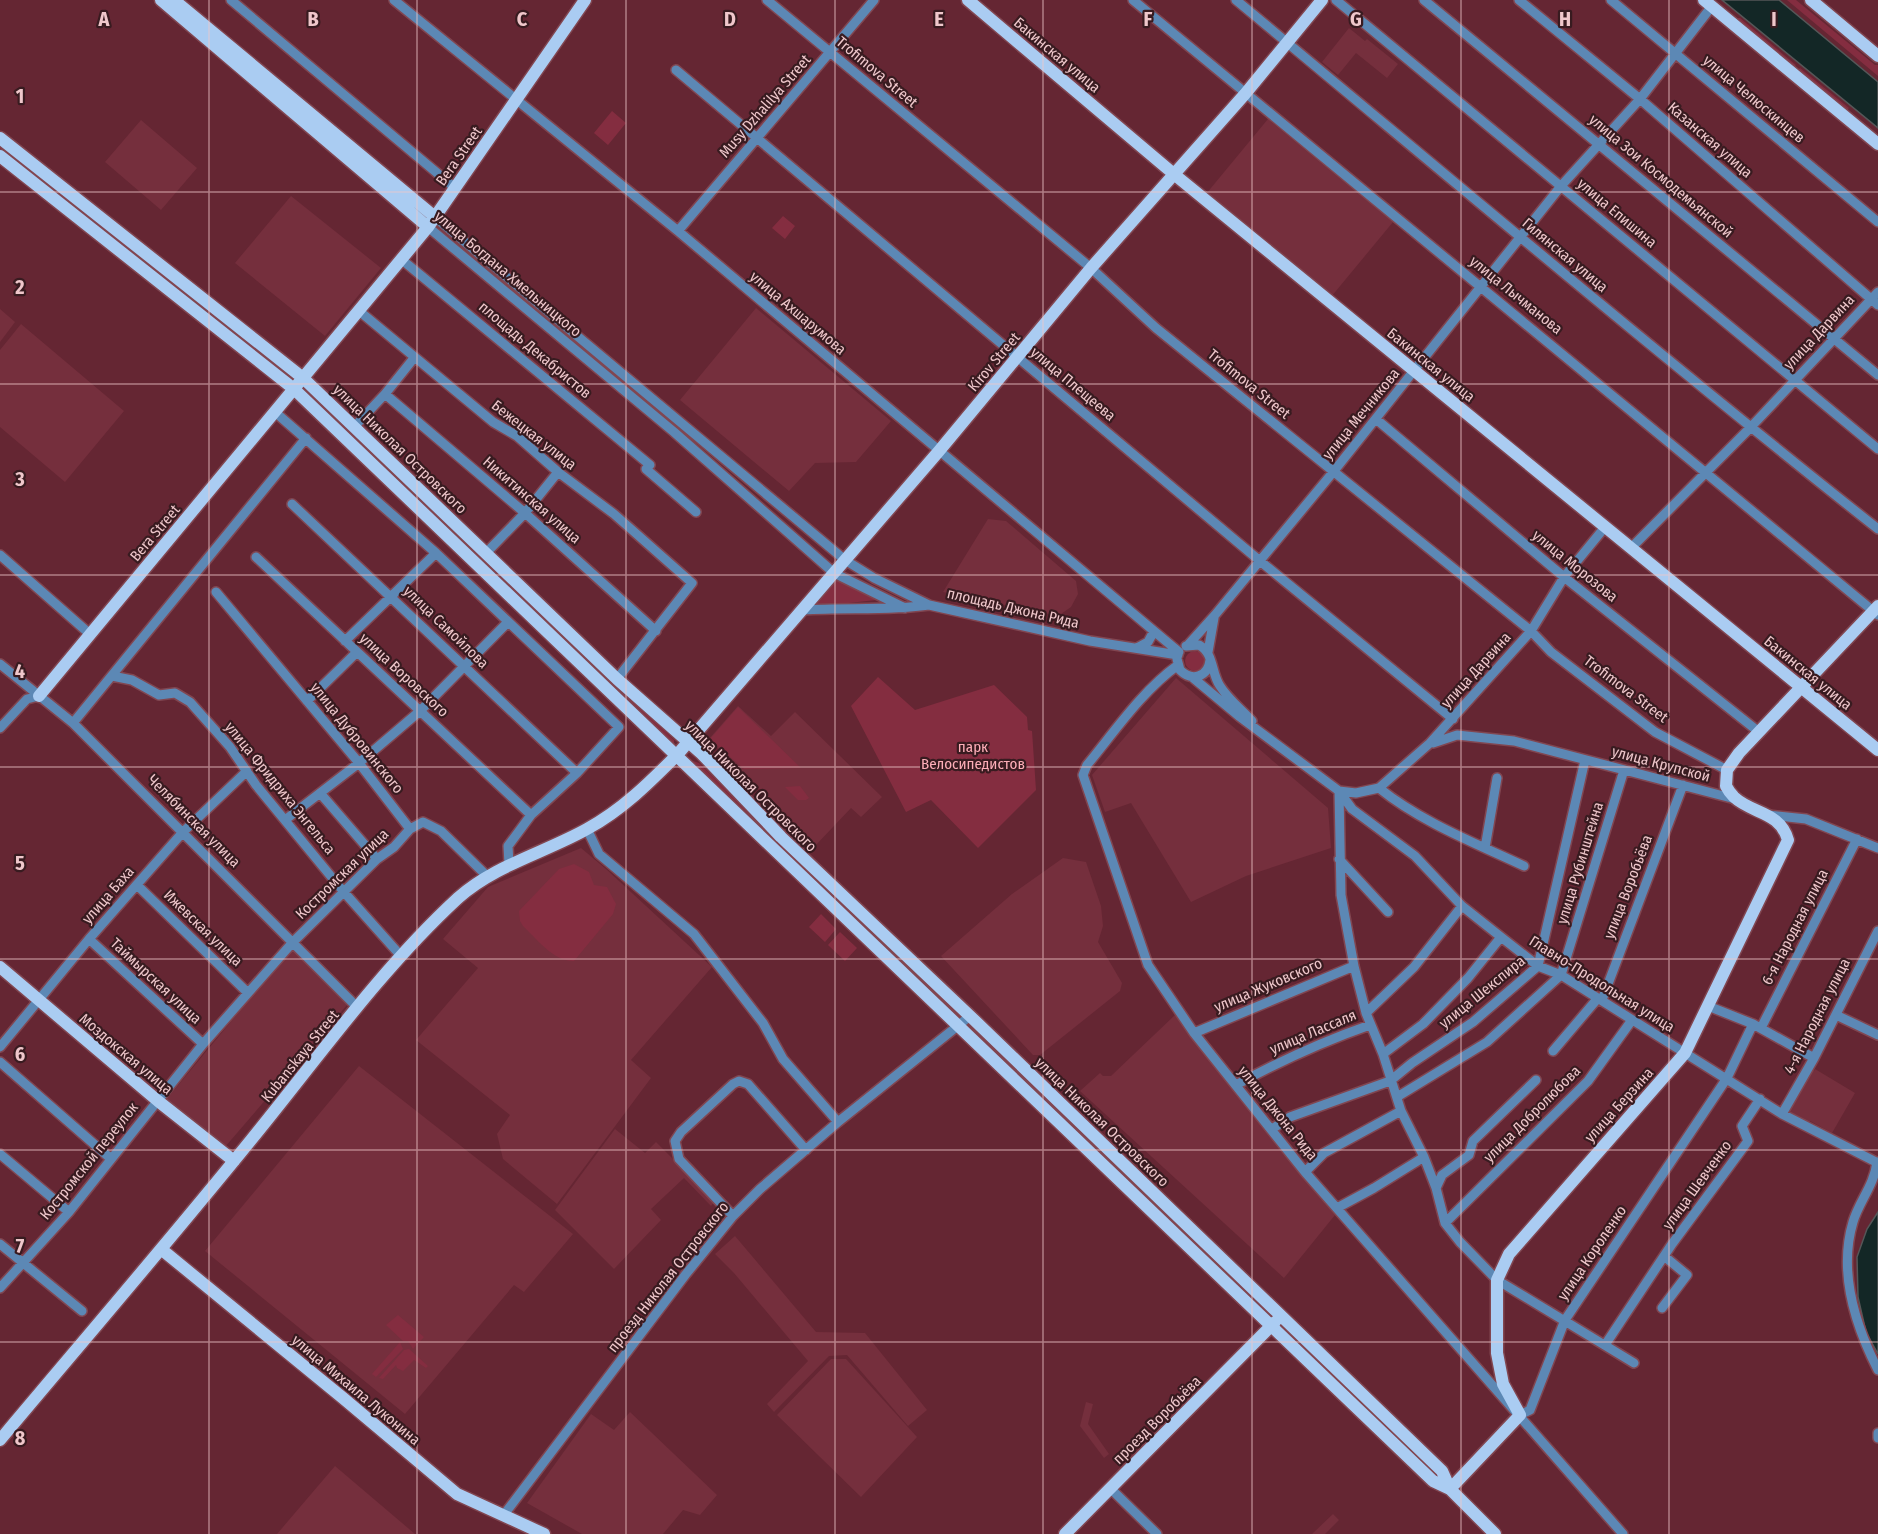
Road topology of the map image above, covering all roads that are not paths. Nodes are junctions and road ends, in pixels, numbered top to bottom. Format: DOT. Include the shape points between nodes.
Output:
graph roads {
  1 [pos="161,0"];
  2 [pos="174,0"];
  3 [pos="231,0"];
  4 [pos="394,0"];
  5 [pos="767,0"];
  6 [pos="873,0"];
  7 [pos="968,0"];
  8 [pos="1133,0"];
  9 [pos="1236,0"];
  10 [pos="1322,0"];
  11 [pos="1336,0"];
  12 [pos="1424,0"];
  13 [pos="1519,0"];
  14 [pos="1611,0"];
  15 [pos="1811,0"];
  16 [pos="582,1"];
  17 [pos="1708,3"];
  18 [pos="1287,43"];
  19 [pos="229,52"];
  20 [pos="830,52"];
  21 [pos="1677,54"];
  22 [pos="1878,56"];
  23 [pos="676,70"];
  24 [pos="1245,94"];
  25 [pos="516,99"];
  26 [pos="1640,99"];
  27 [pos="0,138"];
  28 [pos="756,139"];
  29 [pos="1599,144"];
  30 [pos="1878,144"];
  31 [pos="0,156"];
  32 [pos="1175,175"];
  33 [pos="1561,186"];
  34 [pos="455,188"];
  35 [pos="431,222"];
  36 [pos="1878,222"];
  37 [pos="678,231"];
  38 [pos="1521,239"];
  39 [pos="401,259"];
  40 [pos="1091,268"];
  41 [pos="1482,287"];
  42 [pos="1878,292"];
  43 [pos="1874,302"];
  44 [pos="358,310"];
  45 [pos="1833,338"];
  46 [pos="414,358"];
  47 [pos="1018,358"];
  48 [pos="1415,371"];
  49 [pos="1878,375"];
  50 [pos="303,378"];
  51 [pos="1794,381"];
  52 [pos="294,389"];
  53 [pos="385,394"];
  54 [pos="275,412"];
  55 [pos="1376,418"];
  56 [pos="355,426"];
  57 [pos="1750,428"];
  58 [pos="306,438"];
  59 [pos="1878,449"];
  60 [pos="939,451"];
  61 [pos="1334,471"];
  62 [pos="558,472"];
  63 [pos="1707,472"];
  64 [pos="292,504"];
  65 [pos="696,512"];
  66 [pos="525,513"];
  67 [pos="1605,526"];
  68 [pos="1878,529"];
  69 [pos="1631,548"];
  70 [pos="487,552"];
  71 [pos="435,553"];
  72 [pos="0,555"];
  73 [pos="256,557"];
  74 [pos="844,560"];
  75 [pos="1260,561"];
  76 [pos="834,573"];
  77 [pos="1564,577"];
  78 [pos="216,592"];
  79 [pos="391,595"];
  80 [pos="929,605"];
  81 [pos="905,608"];
  82 [pos="803,610"];
  83 [pos="1876,610"];
  84 [pos="1215,615"];
  85 [pos="508,622"];
  86 [pos="656,631"];
  87 [pos="1154,631"];
  88 [pos="1531,631"];
  89 [pos="91,635"];
  90 [pos="345,641"];
  91 [pos="1188,645"];
  92 [pos="1141,649"];
  93 [pos="357,652"];
  94 [pos="1209,656"];
  95 [pos="1178,659"];
  96 [pos="0,664"];
  97 [pos="466,666"];
  98 [pos="112,676"];
  99 [pos="1192,677"];
  100 [pos="617,679"];
  101 [pos="1800,686"];
  102 [pos="39,696"];
  103 [pos="308,701"];
  104 [pos="420,711"];
  105 [pos="1453,719"];
  106 [pos="73,723"];
  107 [pos="0,728"];
  108 [pos="1759,732"];
  109 [pos="1264,734"];
  110 [pos="688,743"];
  111 [pos="1431,743"];
  112 [pos="1878,750"];
  113 [pos="677,755"];
  114 [pos="1585,760"];
  115 [pos="359,763"];
  116 [pos="1624,770"];
  117 [pos="1727,770"];
  118 [pos="247,771"];
  119 [pos="578,773"];
  120 [pos="1497,778"];
  121 [pos="1683,785"];
  122 [pos="1379,788"];
  123 [pos="1339,791"];
  124 [pos="320,793"];
  125 [pos="1735,799"];
  126 [pos="531,815"];
  127 [pos="1768,815"];
  128 [pos="285,820"];
  129 [pos="410,829"];
  130 [pos="587,829"];
  131 [pos="183,832"];
  132 [pos="781,837"];
  133 [pos="1857,839"];
  134 [pos="770,848"];
  135 [pos="1485,848"];
  136 [pos="1878,848"];
  137 [pos="377,859"];
  138 [pos="1339,860"];
  139 [pos="509,864"];
  140 [pos="1524,866"];
  141 [pos="487,876"];
  142 [pos="137,885"];
  143 [pos="343,891"];
  144 [pos="1462,906"];
  145 [pos="1388,912"];
  146 [pos="1878,931"];
  147 [pos="1501,937"];
  148 [pos="89,939"];
  149 [pos="294,942"];
  150 [pos="401,956"];
  151 [pos="1354,966"];
  152 [pos="1538,966"];
  153 [pos="0,968"];
  154 [pos="1562,975"];
  155 [pos="248,993"];
  156 [pos="1600,999"];
  157 [pos="39,1000"];
  158 [pos="1708,1006"];
  159 [pos="358,1008"];
  160 [pos="1366,1013"];
  161 [pos="1836,1015"];
  162 [pos="970,1016"];
  163 [pos="1632,1020"];
  164 [pos="959,1025"];
  165 [pos="1370,1025"];
  166 [pos="1757,1026"];
  167 [pos="1194,1033"];
  168 [pos="1878,1035"];
  169 [pos="203,1044"];
  170 [pos="0,1047"];
  171 [pos="1552,1051"];
  172 [pos="1685,1053"];
  173 [pos="1383,1054"];
  174 [pos="1814,1058"];
  175 [pos="0,1062"];
  176 [pos="1727,1078"];
  177 [pos="1536,1080"];
  178 [pos="1390,1081"];
  179 [pos="1236,1085"];
  180 [pos="1397,1097"];
  181 [pos="1760,1099"];
  182 [pos="158,1101"];
  183 [pos="1401,1111"];
  184 [pos="1782,1114"];
  185 [pos="838,1122"];
  186 [pos="1272,1129"];
  187 [pos="806,1150"];
  188 [pos="0,1154"];
  189 [pos="1424,1157"];
  190 [pos="110,1158"];
  191 [pos="234,1161"];
  192 [pos="1878,1162"];
  193 [pos="1305,1172"];
  194 [pos="1437,1188"];
  195 [pos="1337,1208"];
  196 [pos="69,1212"];
  197 [pos="734,1216"];
  198 [pos="1445,1223"];
  199 [pos="0,1244"];
  200 [pos="160,1249"];
  201 [pos="1664,1256"];
  202 [pos="22,1263"];
  203 [pos="1232,1269"];
  204 [pos="1222,1279"];
  205 [pos="1497,1280"];
  206 [pos="0,1288"];
  207 [pos="1662,1308"];
  208 [pos="82,1311"];
  209 [pos="1281,1316"];
  210 [pos="1565,1320"];
  211 [pos="1270,1327"];
  212 [pos="1605,1345"];
  213 [pos="1634,1363"];
  214 [pos="1878,1370"];
  215 [pos="1520,1415"];
  216 [pos="1878,1433"];
  217 [pos="1878,1438"];
  218 [pos="0,1440"];
  219 [pos="1110,1488"];
  220 [pos="1450,1489"];
  221 [pos="503,1516"];
  222 [pos="544,1534"];
  223 [pos="1065,1534"];
  224 [pos="1157,1534"];
  225 [pos="1495,1534"];
  226 [pos="1623,1534"];
  1 -- 19 [label="main road, улица Богдана Хмельницкого"];
  2 -- 19 [label="main road, улица Богдана Хмельницкого"];
  3 -- 34 [label="street"];
  4 -- 25 [label="street, улица Ахшарумова"];
  5 -- 20 [label="street, Trofimova Street"];
  6 -- 20 [label="street, Musy Dzhalilya Street"];
  7 -- 32 [label="main road, Бакинская улица"];
  8 -- 24 [label="street, улица Лычманова"];
  9 -- 18 [label="street, Гилянская улица"];
  10 -- 18 [label="main road, Kirov Street"];
  11 -- 33 [label="street, улица Епишина"];
  12 -- 29 [label="street, улица Зои Космодемьянской"];
  13 -- 26 [label="street, Казанская улица"];
  14 -- 21 [label="street, улица Челюскинцев"];
  15 -- 22 [label="main road"];
  16 -- 25 [label="main road, Bera Street"];
  17 -- 21 [label="street, улица Мечникова"];
  17 -- 30 [label="main road"];
  18 -- 24 [label="main road, Kirov Street"];
  18 -- 38 [label="street, Гилянская улица"];
  19 -- 35 [label="main road, улица Богдана Хмельницкого"];
  20 -- 28 [label="street, Musy Dzhalilya Street"];
  20 -- 40 [label="street, Trofimova Street"];
  21 -- 26 [label="street, улица Мечникова"];
  21 -- 36 [label="street, улица Челюскинцев"];
  23 -- 28 [label="street, улица Плещеева"];
  24 -- 32 [label="main road, Kirov Street"];
  24 -- 41 [label="street, улица Лычманова"];
  25 -- 34 [label="main road, Bera Street"];
  25 -- 37 [label="street, улица Ахшарумова"];
  26 -- 29 [label="street, улица Мечникова"];
  26 -- 43 [label="street, Казанская улица"];
  27 -- 50 [label="main road, улица Николая Островского"];
  28 -- 37 [label="street, Musy Dzhalilya Street"];
  28 -- 47 [label="street, улица Плещеева"];
  29 -- 33 [label="street, улица Мечникова"];
  29 -- 45 [label="street, улица Зои Космодемьянской"];
  31 -- 52 [label="main road, улица Николая Островского"];
  32 -- 40 [label="main road, Kirov Street"];
  32 -- 48 [label="main road, Бакинская улица"];
  33 -- 38 [label="street, улица Мечникова"];
  33 -- 51 [label="street, улица Епишина"];
  34 -- 35 [label="main road, Bera Street"];
  35 -- 39 [label="main road, Bera Street"];
  35 -- 74 [label="street, улица Богдана Хмельницкого"];
  35 -- 76 [label="street, улица Богдана Хмельницкого"];
  37 -- 60 [label="street, улица Ахшарумова"];
  38 -- 41 [label="street, улица Мечникова"];
  38 -- 57 [label="street, Гилянская улица"];
  39 -- 44 [label="main road, Bera Street"];
  39 -- 65 [label="street, площадь Декабристов"];
  40 -- 47 [label="main road, Kirov Street"];
  40 -- 61 [label="street, Trofimova Street" via="1156,328"];
  41 -- 48 [label="street, улица Мечникова"];
  41 -- 63 [label="street, улица Лычманова"];
  42 -- 43 [label="street, улица Дарвина"];
  43 -- 45 [label="street, улица Дарвина"];
  44 -- 46 [label="street, Бежецкая улица"];
  44 -- 50 [label="main road, Bera Street"];
  45 -- 49 [label="street, улица Зои Космодемьянской"];
  45 -- 51 [label="street, улица Дарвина"];
  46 -- 53 [label="street"];
  46 -- 62 [label="street, Бежецкая улица"];
  47 -- 60 [label="main road, Kirov Street"];
  47 -- 75 [label="street, улица Плещеева"];
  48 -- 55 [label="street, улица Мечникова"];
  48 -- 67 [label="main road, Бакинская улица"];
  50 -- 52 [label="main road, Bera Street"];
  50 -- 56 [label="main road, улица Николая Островского"];
  51 -- 57 [label="street, улица Дарвина"];
  51 -- 59 [label="street, улица Епишина"];
  52 -- 54 [label="main road, Bera Street"];
  52 -- 113 [label="main road, улица Николая Островского"];
  53 -- 56 [label="street"];
  53 -- 66 [label="street, Никитинская улица"];
  54 -- 58 [label="street"];
  54 -- 89 [label="main road, Bera Street"];
  55 -- 61 [label="street, улица Мечникова"];
  55 -- 77 [label="street, улица Морозова"];
  56 -- 70 [label="main road, улица Николая Островского"];
  57 -- 63 [label="street, улица Дарвина"];
  57 -- 68 [label="street, Гилянская улица"];
  58 -- 71 [label="street"];
  58 -- 98 [label="street"];
  60 -- 74 [label="main road, Kirov Street"];
  60 -- 87 [label="street, улица Ахшарумова"];
  61 -- 75 [label="street, улица Мечникова"];
  61 -- 88 [label="street, Trofimova Street"];
  62 -- 66 [label="street"];
  62 -- 86 [label="street, Бежецкая улица" via="614,514 692,583"];
  63 -- 69 [label="street, улица Дарвина"];
  63 -- 83 [label="street, улица Лычманова"];
  64 -- 79 [label="street, улица Самойлова"];
  66 -- 70 [label="street"];
  66 -- 86 [label="street, Никитинская улица"];
  67 -- 69 [label="main road, Бакинская улица"];
  67 -- 77 [label="street, улица Дарвина"];
  69 -- 101 [label="main road, Бакинская улица"];
  70 -- 100 [label="main road, улица Николая Островского"];
  71 -- 79 [label="street"];
  71 -- 85 [label="street"];
  72 -- 89 [label="street"];
  73 -- 90 [label="street, улица Воровского"];
  74 -- 76 [label="main road, Kirov Street"];
  74 -- 80 [label="street, улица Богдана Хмельницкого"];
  75 -- 84 [label="street, улица Мечникова"];
  75 -- 105 [label="street, улица Плещеева"];
  76 -- 81 [label="street, улица Богдана Хмельницкого"];
  76 -- 82 [label="main road, Kirov Street"];
  77 -- 88 [label="street, улица Дарвина"];
  77 -- 108 [label="street, улица Морозова"];
  78 -- 103 [label="street, улица Дубровинского"];
  79 -- 90 [label="street"];
  79 -- 97 [label="street, улица Самойлова"];
  80 -- 81 [label="street, площадь Джона Рида"];
  80 -- 92 [label="street, площадь Джона Рида"];
  81 -- 82 [label="street, площадь Джона Рида"];
  82 -- 110 [label="main road, Kirov Street"];
  83 -- 101 [label="main road"];
  84 -- 91 [label="street, улица Мечникова"];
  84 -- 94 [label="street, улица Мечникова"];
  85 -- 97 [label="street"];
  85 -- 119 [label="street" via="619,727"];
  86 -- 100 [label="street"];
  87 -- 92 [label="street"];
  87 -- 95 [label="street, улица Ахшарумова"];
  88 -- 105 [label="street, улица Дарвина"];
  88 -- 117 [label="street, Trofimova Street" via="1551,652 1655,732"];
  89 -- 102 [label="main road, Bera Street"];
  90 -- 93 [label="street, улица Воровского"];
  91 -- 94 [label="street" via="1199,645"];
  91 -- 95 [label="street"];
  92 -- 95 [label="street, площадь Джона Рида"];
  93 -- 103 [label="street"];
  93 -- 104 [label="street, улица Воровского"];
  94 -- 99 [label="street" via="1207,671"];
  94 -- 109 [label="street" via="1220,687"];
  95 -- 99 [label="street" via="1183,673"];
  95 -- 167 [label="street, улица Джона Рида" via="1087,765 1083,775 1148,965"];
  96 -- 102 [label="street, Челябинская улица"];
  97 -- 104 [label="street"];
  97 -- 119 [label="street, улица Самойлова"];
  98 -- 106 [label="street"];
  98 -- 118 [label="street, улица Фридриха Энгельса" via="132,680 159,695 175,693 190,702"];
  99 -- 109 [label="street"];
  100 -- 110 [label="main road, улица Николая Островского"];
  101 -- 108 [label="main road"];
  101 -- 112 [label="main road, Бакинская улица"];
  102 -- 106 [label="street, Челябинская улица"];
  102 -- 107 [label="street" via="27,699"];
  103 -- 115 [label="street, улица Дубровинского"];
  104 -- 115 [label="street"];
  104 -- 126 [label="street, улица Воровского"];
  105 -- 111 [label="street, улица Дарвина"];
  106 -- 131 [label="street, Челябинская улица"];
  108 -- 117 [label="main road"];
  109 -- 123 [label="street"];
  110 -- 113 [label="main road, Kirov Street"];
  110 -- 132 [label="main road, улица Николая Островского"];
  111 -- 114 [label="street, улица Крупской" via="1457,735 1514,741"];
  111 -- 122 [label="street, улица Дарвина"];
  113 -- 130 [label="main road, Kubanskaya Street" via="638,794"];
  113 -- 134 [label="main road, улица Николая Островского"];
  114 -- 116 [label="street, улица Крупской"];
  114 -- 152 [label="street, улица Шекспира"];
  115 -- 124 [label="street"];
  115 -- 129 [label="street, улица Дубровинского"];
  116 -- 121 [label="street, улица Крупской"];
  116 -- 154 [label="street, улица Рубинштейна"];
  117 -- 125 [label="main road" via="1726,786"];
  118 -- 128 [label="street, улица Фридриха Энгельса"];
  118 -- 131 [label="street, улица Баха"];
  119 -- 126 [label="street"];
  120 -- 135 [label="street"];
  121 -- 125 [label="street, улица Крупской"];
  121 -- 156 [label="street, улица Воробьёва"];
  122 -- 123 [label="street" via="1356,793"];
  122 -- 135 [label="street" via="1397,803"];
  123 -- 138 [label="street"];
  123 -- 144 [label="street, Главно-Продольная улица" via="1353,809 1415,856"];
  124 -- 128 [label="street"];
  124 -- 137 [label="street"];
  125 -- 127 [label="main road, улица Крупской"];
  126 -- 139 [label="street" via="508,846"];
  127 -- 133 [label="street, улица Крупской" via="1806,819"];
  127 -- 158 [label="main road, улица Берзина" via="1785,829 1788,840"];
  128 -- 143 [label="street, улица Фридриха Энгельса"];
  129 -- 137 [label="street, Костромская улица"];
  129 -- 141 [label="street" via="423,822 441,831"];
  130 -- 139 [label="main road, Kubanskaya Street"];
  130 -- 185 [label="street" via="599,854 694,934 763,1023 783,1059"];
  131 -- 142 [label="street, улица Баха"];
  131 -- 149 [label="street, Челябинская улица"];
  132 -- 134 [label="main road"];
  132 -- 162 [label="main road, улица Николая Островского"];
  133 -- 136 [label="street, улица Крупской"];
  133 -- 166 [label="street, 6-я Народная улица"];
  134 -- 164 [label="main road, улица Николая Островского"];
  135 -- 140 [label="street"];
  137 -- 143 [label="street, Костромская улица"];
  138 -- 145 [label="street"];
  138 -- 151 [label="street"];
  139 -- 141 [label="main road, Kubanskaya Street"];
  141 -- 150 [label="main road, Kubanskaya Street" via="458,898"];
  142 -- 148 [label="street, улица Баха"];
  142 -- 155 [label="street, Ижевская улица"];
  143 -- 149 [label="street, Костромская улица"];
  143 -- 150 [label="street, улица Фридриха Энгельса"];
  144 -- 147 [label="street, Главно-Продольная улица"];
  144 -- 160 [label="street" via="1414,967"];
  146 -- 161 [label="street, 4-я Народная улица"];
  147 -- 152 [label="street, Главно-Продольная улица"];
  147 -- 173 [label="street" via="1423,1024"];
  148 -- 157 [label="street, улица Баха"];
  148 -- 169 [label="street, Таймырская улица"];
  149 -- 155 [label="street, Костромской переулок"];
  149 -- 159 [label="street, Челябинская улица"];
  150 -- 159 [label="main road, Kubanskaya Street"];
  151 -- 160 [label="street"];
  151 -- 167 [label="street, улица Жуковского"];
  152 -- 154 [label="street, Главно-Продольная улица"];
  152 -- 178 [label="street, улица Шекспира" via="1473,1022"];
  153 -- 157 [label="main road, Моздокская улица"];
  154 -- 156 [label="street, Главно-Продольная улица"];
  154 -- 180 [label="street" via="1487,1042"];
  155 -- 169 [label="street, Костромской переулок"];
  156 -- 163 [label="street, Главно-Продольная улица"];
  156 -- 171 [label="street"];
  157 -- 170 [label="street, улица Баха"];
  157 -- 182 [label="main road, Моздокская улица"];
  158 -- 166 [label="street"];
  158 -- 172 [label="main road, улица Берзина"];
  159 -- 191 [label="main road, Kubanskaya Street"];
  160 -- 165 [label="street"];
  161 -- 168 [label="street"];
  161 -- 174 [label="street, 4-я Народная улица"];
  162 -- 164 [label="street, проезд Николая Островского"];
  162 -- 203 [label="main road, улица Николая Островского"];
  163 -- 172 [label="street, Главно-Продольная улица"];
  163 -- 198 [label="street, улица Добролюбова" via="1588,1081"];
  164 -- 185 [label="street, проезд Николая Островского"];
  164 -- 204 [label="main road, улица Николая Островского"];
  165 -- 173 [label="street"];
  165 -- 179 [label="street, улица Лассаля" via="1290,1056"];
  166 -- 174 [label="street"];
  166 -- 176 [label="street, улица Короленко"];
  167 -- 179 [label="street, улица Джона Рида"];
  169 -- 182 [label="street, Костромской переулок"];
  172 -- 176 [label="street, Главно-Продольная улица"];
  172 -- 205 [label="main road, улица Берзина" via="1509,1254"];
  173 -- 178 [label="street"];
  174 -- 184 [label="street, 4-я Народная улица"];
  175 -- 190 [label="street"];
  176 -- 181 [label="street, Главно-Продольная улица"];
  176 -- 210 [label="street, улица Короленко"];
  177 -- 194 [label="street" via="1473,1141 1469,1155 1442,1174"];
  178 -- 180 [label="street"];
  178 -- 186 [label="street, улица Шекспира" via="1290,1118"];
  179 -- 186 [label="street, улица Джона Рида"];
  180 -- 183 [label="street"];
  181 -- 184 [label="street, Главно-Продольная улица"];
  181 -- 201 [label="street, улица Шевченко" via="1742,1126 1748,1141"];
  182 -- 190 [label="street, Костромской переулок"];
  182 -- 191 [label="main road, Моздокская улица"];
  183 -- 189 [label="street"];
  183 -- 193 [label="street" via="1324,1153"];
  184 -- 192 [label="street, Главно-Продольная улица"];
  185 -- 187 [label="street, проезд Николая Островского"];
  186 -- 193 [label="street, улица Джона Рида"];
  187 -- 197 [label="street, проезд Николая Островского"];
  187 -- 197 [label="street" via="748,1084 733,1084 675,1141 679,1159"];
  188 -- 196 [label="street"];
  189 -- 194 [label="street"];
  189 -- 195 [label="street"];
  190 -- 196 [label="street, Костромской переулок"];
  191 -- 200 [label="main road, Kubanskaya Street"];
  192 -- 214 [label="street" via="1853,1221 1846,1262 1853,1305"];
  193 -- 195 [label="street, улица Джона Рида"];
  194 -- 198 [label="street"];
  195 -- 215 [label="street, улица Джона Рида"];
  196 -- 202 [label="street, Костромской переулок"];
  197 -- 221 [label="street, проезд Николая Островского"];
  198 -- 205 [label="street"];
  199 -- 202 [label="street"];
  200 -- 218 [label="main road, Kubanskaya Street"];
  200 -- 221 [label="main road, улица Михаила Луконина" via="457,1494"];
  201 -- 207 [label="street" via="1687,1275"];
  201 -- 212 [label="street, улица Шевченко"];
  202 -- 206 [label="street, Костромской переулок"];
  202 -- 208 [label="street"];
  203 -- 204 [label="main road"];
  203 -- 209 [label="main road, улица Николая Островского"];
  204 -- 211 [label="main road, улица Николая Островского"];
  205 -- 210 [label="street"];
  205 -- 215 [label="main road, улица Берзина" via="1497,1353 1503,1384"];
  209 -- 211 [label="main road, проезд Воробьёва"];
  209 -- 220 [label="main road, улица Николая Островского" via="1442,1471"];
  210 -- 212 [label="street"];
  210 -- 215 [label="street, улица Короленко" via="1530,1410"];
  211 -- 219 [label="main road, проезд Воробьёва"];
  211 -- 220 [label="main road, улица Николая Островского" via="1433,1480"];
  212 -- 213 [label="street"];
  215 -- 220 [label="main road, улица Короленко"];
  215 -- 226 [label="street, улица Джона Рида"];
  216 -- 217 [label="street"];
  219 -- 223 [label="main road, проезд Воробьёва"];
  219 -- 224 [label="street"];
  220 -- 225 [label="main road, улица Николая Островского"];
  221 -- 222 [label="main road, улица Михаила Луконина"];
}
